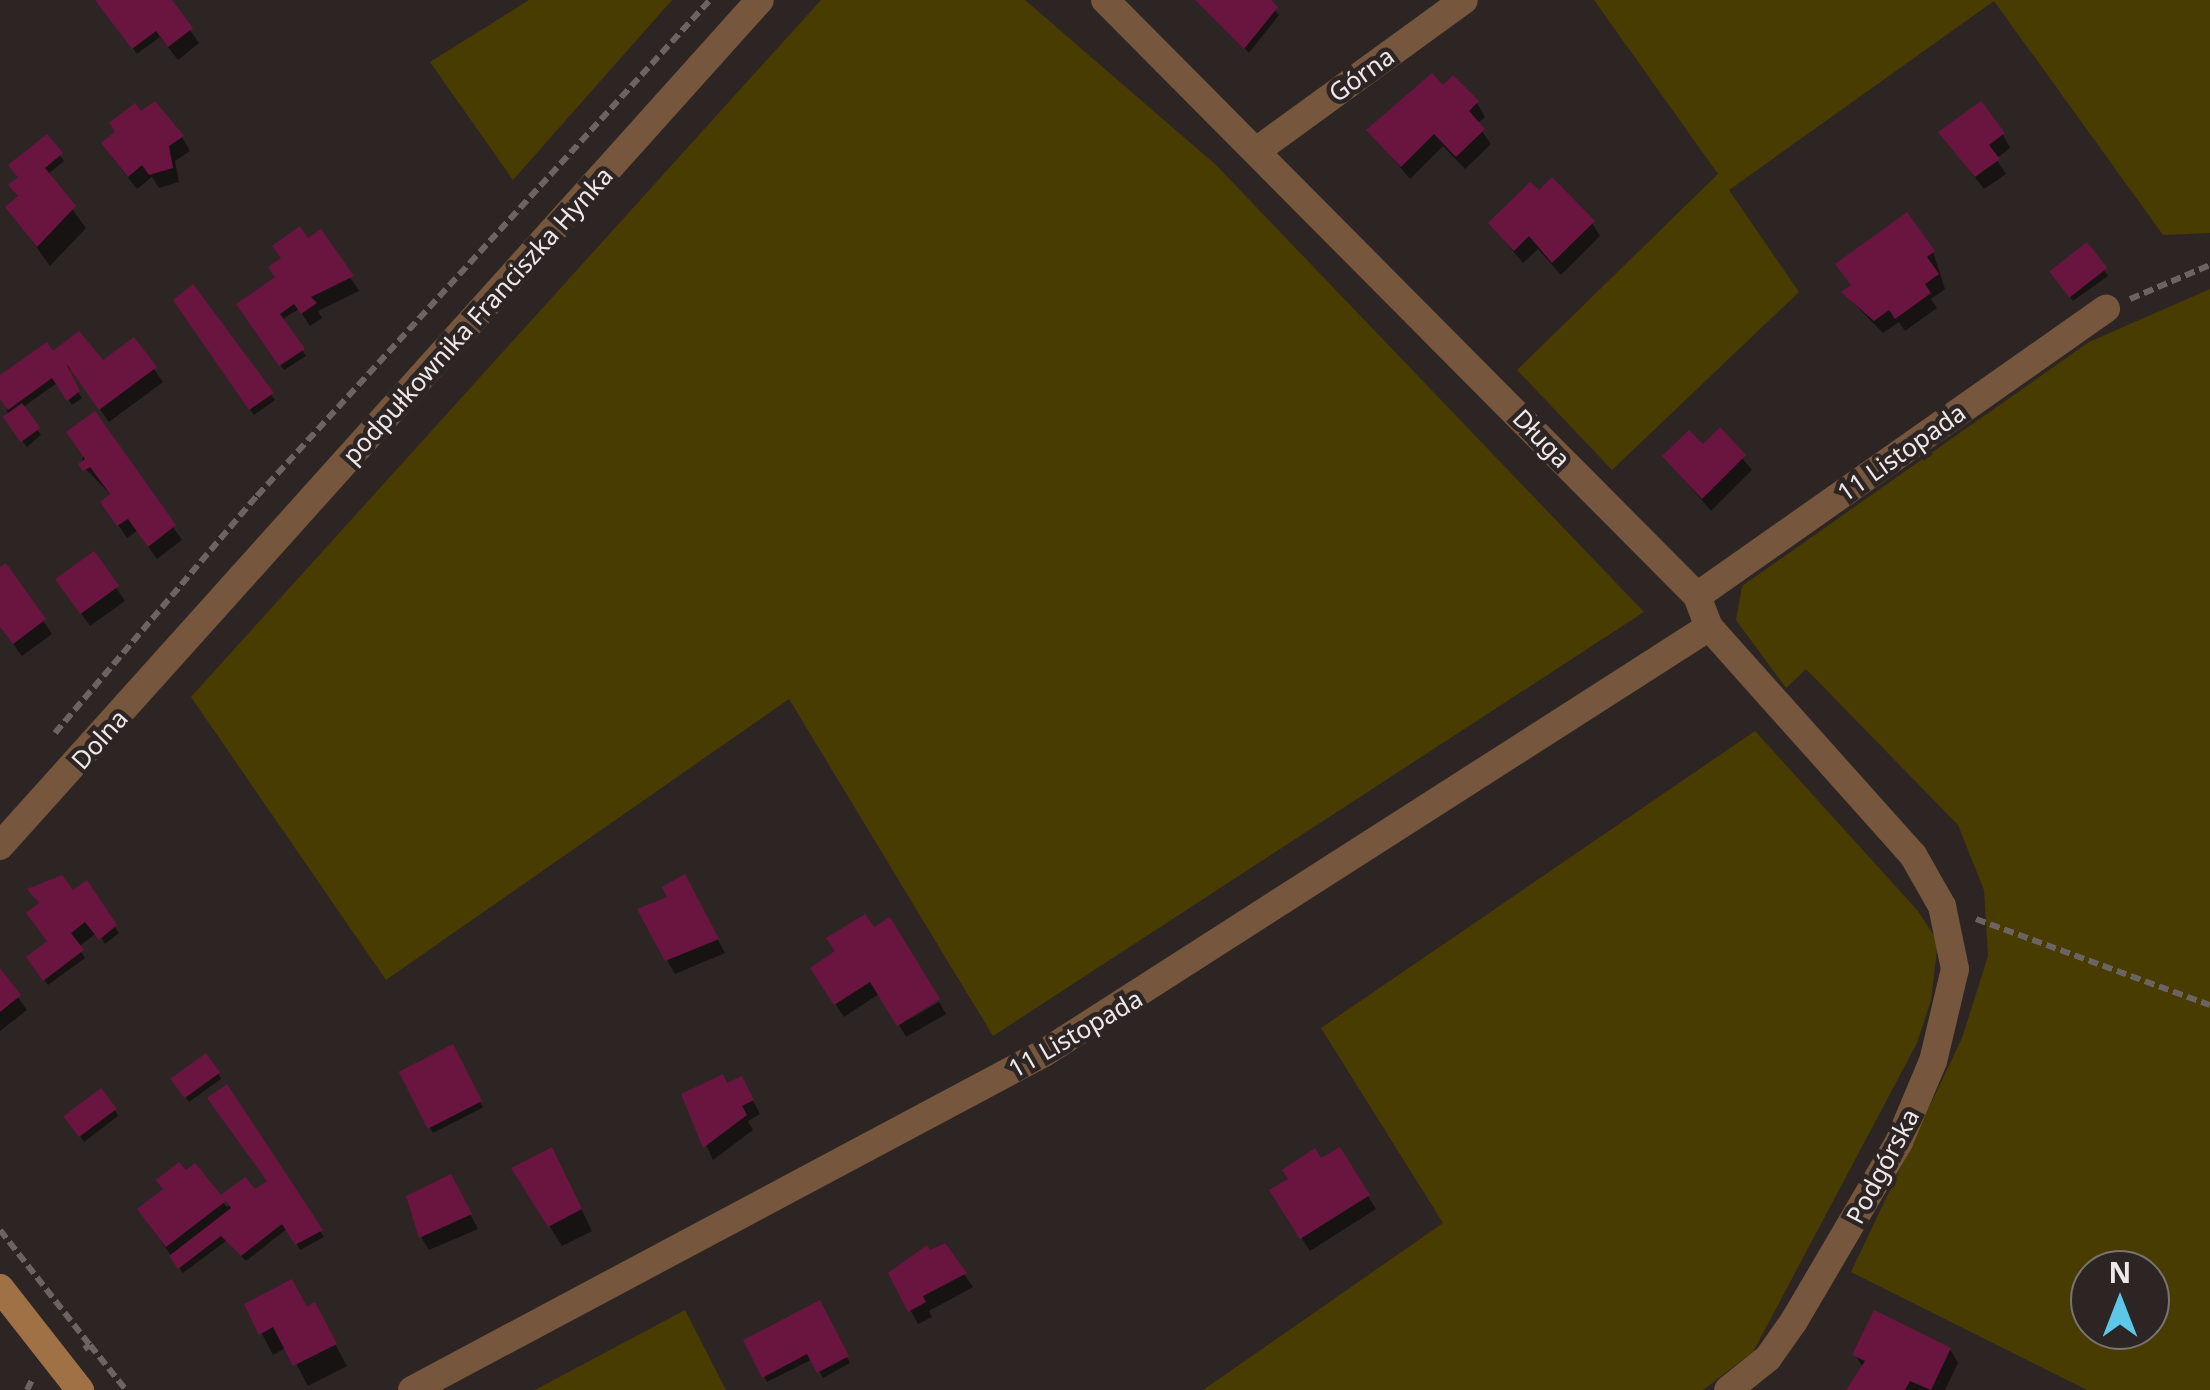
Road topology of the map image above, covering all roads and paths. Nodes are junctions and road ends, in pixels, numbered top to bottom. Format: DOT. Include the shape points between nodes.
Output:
graph roads {
  1 [pos="710,0"];
  2 [pos="760,0"];
  3 [pos="1105,0"];
  4 [pos="1464,0"];
  5 [pos="1259,149"];
  6 [pos="2210,265"];
  7 [pos="2106,309"];
  8 [pos="1697,596"];
  9 [pos="1709,627"];
  10 [pos="195,630"];
  11 [pos="51,737"];
  12 [pos="0,846"];
  13 [pos="1942,906"];
  14 [pos="2210,1006"];
  15 [pos="0,1288"];
  16 [pos="90,1344"];
  17 [pos="80,1390"];
  18 [pos="126,1390"];
  19 [pos="412,1390"];
  20 [pos="1728,1390"];
  1 -- 11 [label="path" via="258,496"];
  2 -- 10 [label="street, podpułkownika Franciszka Hynka"];
  3 -- 5 [label="street, Długa"];
  4 -- 5 [label="street, Górna"];
  5 -- 8 [label="street, Długa"];
  6 -- 7 [label="path"];
  7 -- 8 [label="street, 11 Listopada"];
  8 -- 9 [label="street, Długa"];
  9 -- 13 [label="street, Długa" via="1912,855"];
  9 -- 19 [label="street, 11 Listopada" via="1044,1054"];
  10 -- 12 [label="street, Dolna"];
  13 -- 14 [label="path"];
  13 -- 20 [label="street, Podgórska" via="1955,969 1933,1060 1900,1142 1794,1321 1768,1358"];
  15 -- 17 [label="main road"];
  16 -- 18 [label="path"];
}
